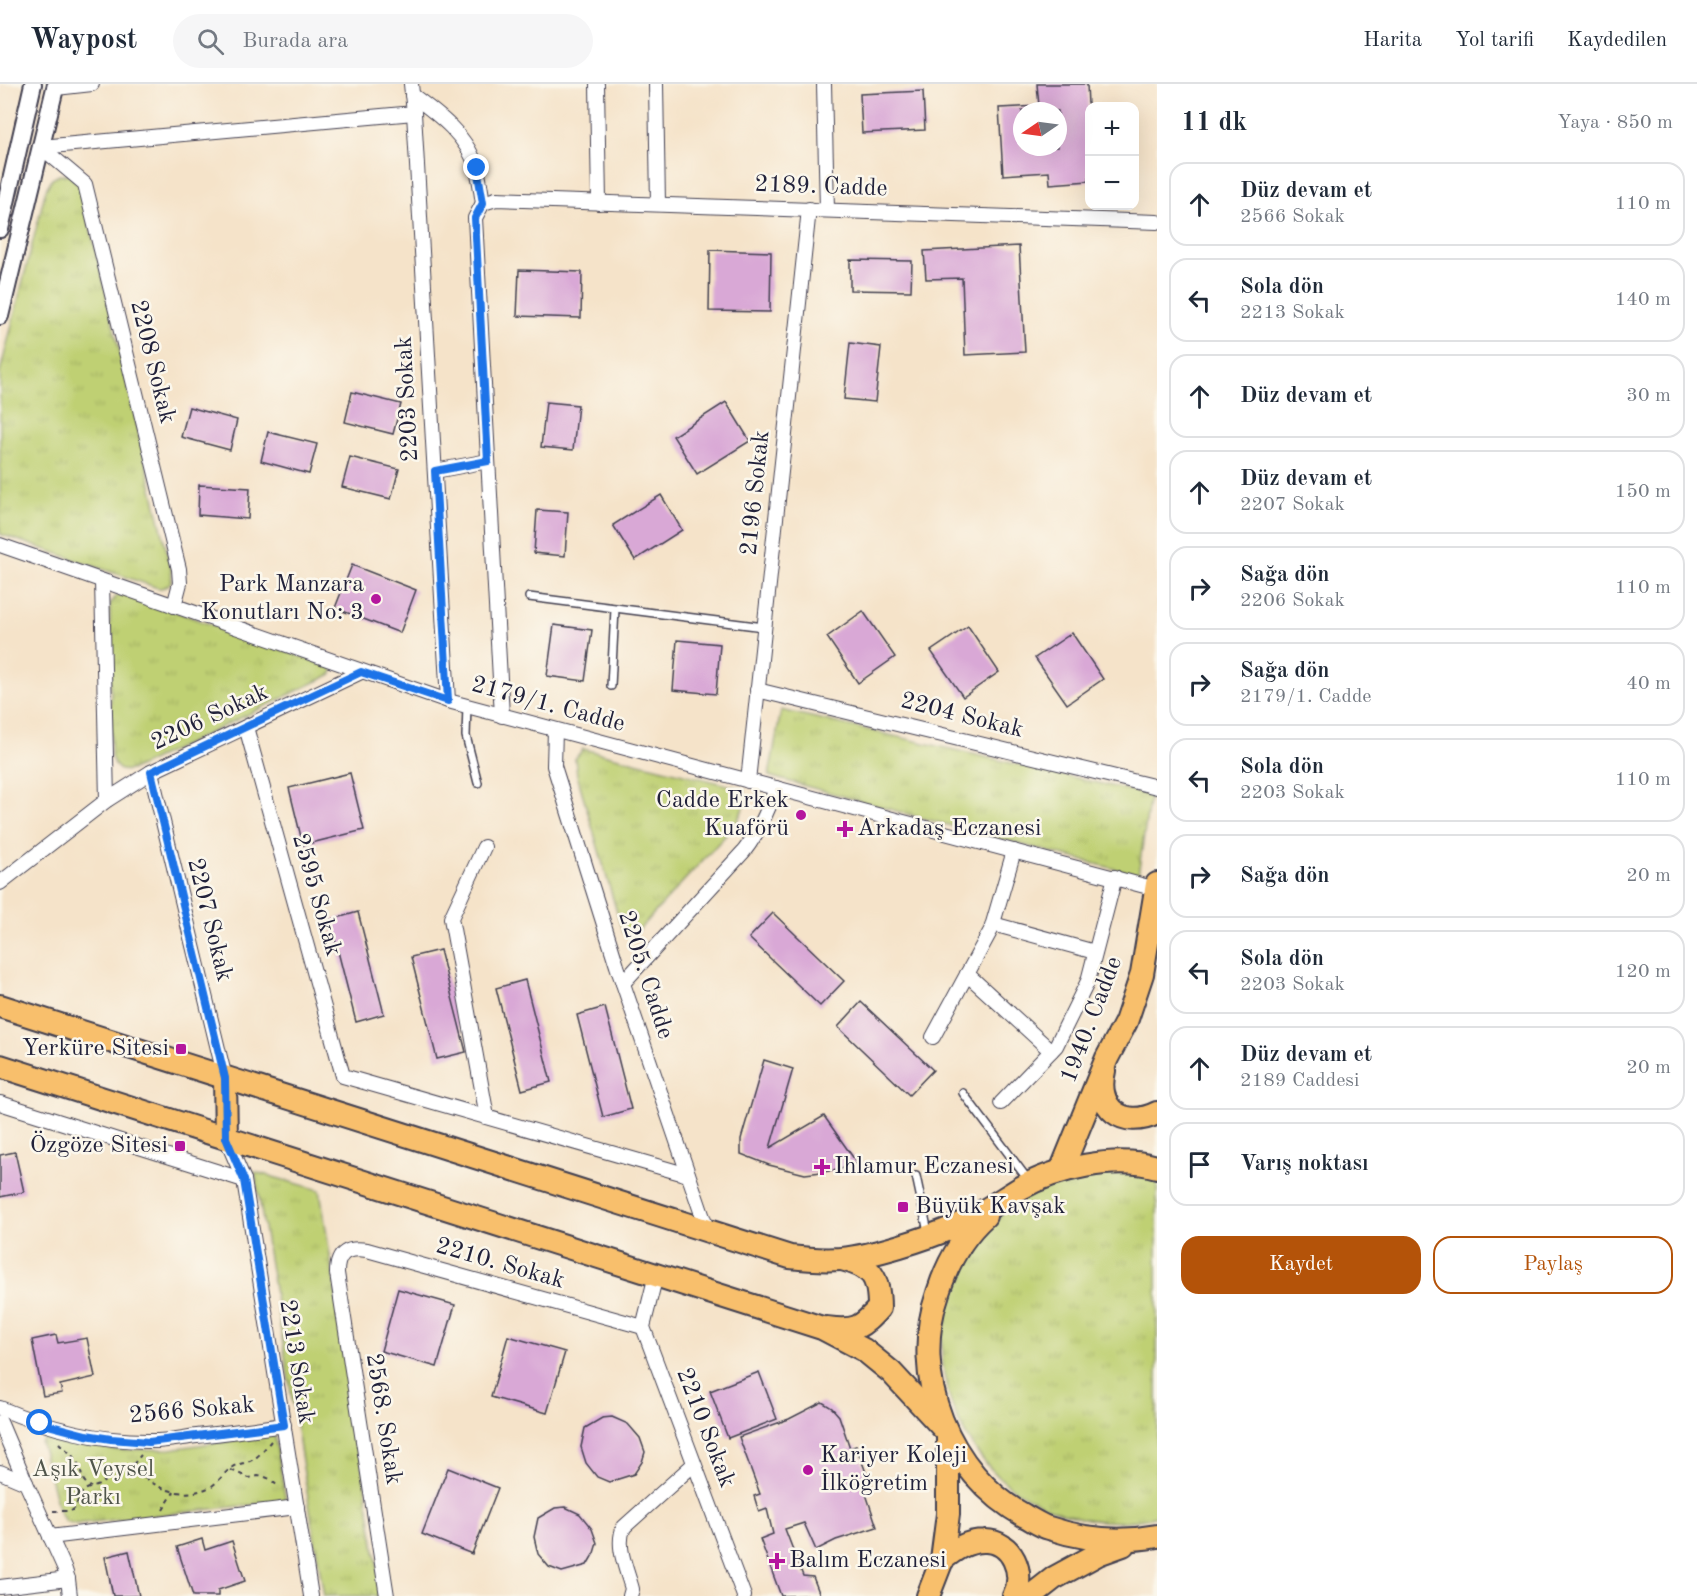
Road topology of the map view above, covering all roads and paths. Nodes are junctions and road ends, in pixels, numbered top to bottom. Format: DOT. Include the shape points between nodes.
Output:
graph roads {
  1 [pos="33,84"];
  2 [pos="92,84"];
  3 [pos="597,84"];
  4 [pos="656,84"];
  5 [pos="824,84"];
  6 [pos="56,86"];
  7 [pos="412,89"];
  8 [pos="414,113"];
  9 [pos="41,147"];
  10 [pos="483,203"];
  11 [pos="599,203"];
  12 [pos="658,204"];
  13 [pos="809,209"];
  14 [pos="827,210"];
  15 [pos="1157,222"];
  16 [pos="0,229"];
  17 [pos="0,316"];
  18 [pos="488,461"];
  19 [pos="435,471"];
  20 [pos="0,545"];
  21 [pos="102,581"];
  22 [pos="529,597"];
  23 [pos="174,606"];
  24 [pos="615,609"];
  25 [pos="764,627"];
  26 [pos="361,672"];
  27 [pos="611,686"];
  28 [pos="757,690"];
  29 [pos="448,701"];
  30 [pos="467,706"];
  31 [pos="502,716"];
  32 [pos="246,727"];
  33 [pos="555,730"];
  34 [pos="151,772"];
  35 [pos="748,781"];
  36 [pos="478,783"];
  37 [pos="1157,787"];
  38 [pos="776,788"];
  39 [pos="107,800"];
  40 [pos="484,847"];
  41 [pos="1014,851"];
  42 [pos="1115,877"];
  43 [pos="0,883"];
  44 [pos="1157,887"];
  45 [pos="993,924"];
  46 [pos="1095,952"];
  47 [pos="967,974"];
  48 [pos="623,983"];
  49 [pos="0,1006"];
  50 [pos="933,1037"];
  51 [pos="1051,1051"];
  52 [pos="1107,1058"];
  53 [pos="0,1066"];
  54 [pos="225,1078"];
  55 [pos="963,1093"];
  56 [pos="0,1103"];
  57 [pos="1001,1103"];
  58 [pos="1157,1113"];
  59 [pos="487,1117"];
  60 [pos="226,1138"];
  61 [pos="1157,1167"];
  62 [pos="1061,1171"];
  63 [pos="688,1175"];
  64 [pos="916,1176"];
  65 [pos="244,1180"];
  66 [pos="1031,1183"];
  67 [pos="1002,1201"];
  68 [pos="708,1232"];
  69 [pos="928,1236"];
  70 [pos="345,1252"];
  71 [pos="842,1259"];
  72 [pos="656,1275"];
  73 [pos="643,1327"];
  74 [pos="822,1328"];
  75 [pos="0,1408"];
  76 [pos="0,1422"];
  77 [pos="284,1425"];
  78 [pos="54,1427"];
  79 [pos="946,1433"];
  80 [pos="149,1442"];
  81 [pos="694,1464"];
  82 [pos="230,1469"];
  83 [pos="0,1472"];
  84 [pos="130,1473"];
  85 [pos="26,1483"];
  86 [pos="92,1487"];
  87 [pos="174,1492"];
  88 [pos="297,1507"];
  89 [pos="39,1511"];
  90 [pos="158,1524"];
  91 [pos="50,1537"];
  92 [pos="1147,1538"];
  93 [pos="942,1560"];
  94 [pos="68,1579"];
  95 [pos="0,1587"];
  96 [pos="70,1596"];
  97 [pos="311,1596"];
  98 [pos="387,1596"];
  99 [pos="630,1596"];
  100 [pos="744,1596"];
  101 [pos="928,1596"];
  102 [pos="1014,1596"];
  103 [pos="1030,1596"];
  1 -- 16 [label="street"];
  2 -- 6 [label="street"];
  3 -- 11 [label="street"];
  4 -- 12 [label="street"];
  5 -- 14 [label="street"];
  6 -- 9 [label="street"];
  7 -- 8 [label="street, 2203 Sokak"];
  7 -- 10 [label="street" via="469,150 477,168"];
  8 -- 9 [label="street"];
  8 -- 19 [label="street, 2203 Sokak"];
  9 -- 17 [label="street"];
  9 -- 23 [label="street, 2208 Sokak" via="85,184 179,569"];
  10 -- 11 [label="street, 2189. Cadde" via="496,199"];
  10 -- 18 [label="street" via="475,218"];
  11 -- 12 [label="street, 2189. Cadde"];
  12 -- 13 [label="street, 2189. Cadde"];
  13 -- 14 [label="street, 2189. Cadde"];
  13 -- 25 [label="street, 2196 Sokak"];
  14 -- 15 [label="street, 2189. Cadde"];
  18 -- 19 [label="street"];
  18 -- 31 [label="street"];
  19 -- 29 [label="street, 2203 Sokak"];
  20 -- 21 [label="street, 2179/1. Cadde"];
  21 -- 23 [label="street, 2179/1. Cadde"];
  21 -- 39 [label="street"];
  22 -- 24 [label="lane"];
  23 -- 26 [label="street, 2179/1. Cadde"];
  24 -- 25 [label="lane"];
  24 -- 27 [label="lane"];
  25 -- 28 [label="street, 2196 Sokak"];
  26 -- 29 [label="street, 2179/1. Cadde"];
  26 -- 32 [label="street, 2206 Sokak"];
  28 -- 35 [label="street, 2196 Sokak"];
  28 -- 37 [label="street, 2204 Sokak"];
  29 -- 30 [label="street, 2179/1. Cadde"];
  30 -- 31 [label="street, 2179/1. Cadde"];
  30 -- 36 [label="lane" via="466,736"];
  31 -- 33 [label="street, 2179/1. Cadde"];
  32 -- 34 [label="street, 2206 Sokak"];
  32 -- 59 [label="street, 2595 Sokak" via="343,1076"];
  33 -- 35 [label="street, 2179/1. Cadde"];
  33 -- 48 [label="street, 2205. Cadde" via="554,766"];
  34 -- 39 [label="street, 2206 Sokak"];
  34 -- 54 [label="street, 2207 Sokak"];
  35 -- 38 [label="street, 2179/1. Cadde"];
  38 -- 41 [label="street, 2179/1. Cadde"];
  38 -- 48 [label="street" via="768,812 744,851"];
  39 -- 43 [label="street, 2206 Sokak"];
  40 -- 59 [label="street" via="451,918"];
  41 -- 42 [label="street, 2179/1. Cadde"];
  41 -- 45 [label="street"];
  42 -- 44 [label="street, 2179/1. Cadde"];
  42 -- 46 [label="street"];
  44 -- 52 [label="main road, 1940. Cadde" via="1142,974"];
  45 -- 46 [label="street"];
  45 -- 47 [label="street"];
  46 -- 51 [label="street" via="1088,981"];
  47 -- 50 [label="street"];
  47 -- 51 [label="street"];
  48 -- 63 [label="street, 2205. Cadde"];
  49 -- 54 [label="main road"];
  51 -- 57 [label="street"];
  52 -- 58 [label="main road" via="1104,1094 1111,1110 1128,1119"];
  52 -- 62 [label="main road, 1940. Cadde"];
  53 -- 60 [label="main road"];
  54 -- 60 [label="main road"];
  54 -- 68 [label="main road"];
  55 -- 66 [label="lane"];
  56 -- 65 [label="street"];
  59 -- 63 [label="street"];
  60 -- 65 [label="street, 2213 Sokak"];
  60 -- 72 [label="main road"];
  61 -- 62 [label="main road" via="1105,1163"];
  62 -- 66 [label="main road"];
  63 -- 68 [label="street, 2205. Cadde"];
  64 -- 69 [label="lane"];
  65 -- 77 [label="street, 2213 Sokak"];
  66 -- 67 [label="main road"];
  67 -- 69 [label="main road"];
  67 -- 79 [label="main road" via="959,1247 934,1305 928,1336 928,1368"];
  68 -- 71 [label="main road" via="790,1257"];
  69 -- 71 [label="main road"];
  70 -- 73 [label="street, 2210. Sokak" via="368,1250"];
  70 -- 98 [label="street, 2568. Sokak" via="337,1273"];
  71 -- 74 [label="main road" via="859,1264 872,1274 879,1290 879,1308 856,1328"];
  72 -- 73 [label="street"];
  72 -- 74 [label="main road"];
  73 -- 81 [label="street, 2210 Sokak"];
  74 -- 79 [label="main road" via="864,1350 891,1372"];
  75 -- 78 [label="street, 2566 Sokak"];
  76 -- 85 [label="street"];
  77 -- 80 [label="street, 2566 Sokak"];
  77 -- 82 [label="path" via="260,1454"];
  77 -- 88 [label="street, 2213 Sokak"];
  78 -- 80 [label="street, 2566 Sokak"];
  78 -- 86 [label="path" via="57,1440 80,1467 81,1478"];
  79 -- 92 [label="main road" via="974,1475 1007,1506 1047,1528 1091,1540"];
  79 -- 93 [label="main road" via="948,1514"];
  80 -- 84 [label="path"];
  81 -- 99 [label="street" via="620,1534 632,1589"];
  81 -- 100 [label="street, 2210 Sokak"];
  82 -- 87 [label="path" via="209,1488"];
  82 -- 88 [label="path" via="249,1478 270,1479"];
  83 -- 85 [label="street"];
  84 -- 86 [label="path" via="116,1474"];
  84 -- 87 [label="path"];
  85 -- 89 [label="street"];
  86 -- 89 [label="path" via="81,1493 71,1511"];
  87 -- 90 [label="path"];
  88 -- 90 [label="street"];
  88 -- 97 [label="street, 2213 Sokak"];
  89 -- 91 [label="street"];
  90 -- 91 [label="street"];
  91 -- 94 [label="street"];
  92 -- 103 [label="main road" via="1098,1554"];
  93 -- 101 [label="main road"];
  93 -- 102 [label="main road" via="956,1548 973,1542 987,1540 1001,1545 1018,1569"];
  94 -- 95 [label="street"];
  94 -- 96 [label="street"];
}
